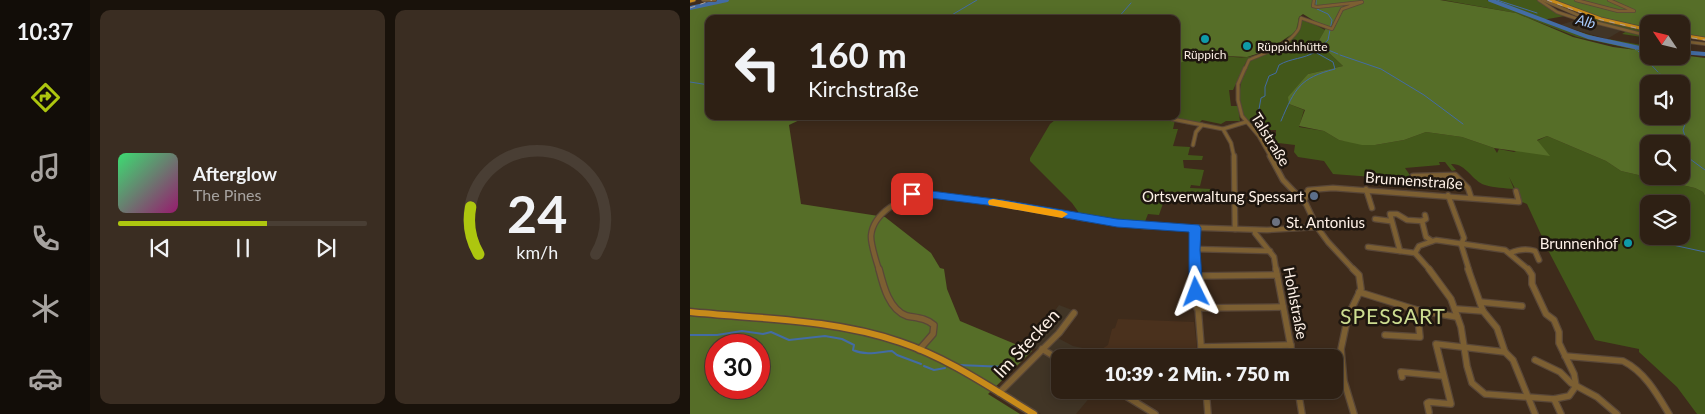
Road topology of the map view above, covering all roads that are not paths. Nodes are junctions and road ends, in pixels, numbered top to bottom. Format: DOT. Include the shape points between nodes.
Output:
graph roads {
  1 [pos="704,0"];
  2 [pos="714,0"];
  3 [pos="1314,0"];
  4 [pos="1539,0"];
  5 [pos="1543,0"];
  6 [pos="1550,0"];
  7 [pos="1576,0"];
  8 [pos="1609,0"];
  9 [pos="1581,20"];
  10 [pos="1640,28"];
  11 [pos="1640,34"];
  12 [pos="1690,36"];
  13 [pos="1705,39"];
  14 [pos="1690,42"];
  15 [pos="1705,44"];
  16 [pos="1177,120"];
  17 [pos="1246,122"];
  18 [pos="1202,125"];
  19 [pos="1223,130"];
  20 [pos="1193,145"];
  21 [pos="1413,176"];
  22 [pos="1366,189"];
  23 [pos="1516,191"];
  24 [pos="1448,195"];
  25 [pos="1471,196"];
  26 [pos="1304,202"];
  27 [pos="1372,208"];
  28 [pos="1425,215"];
  29 [pos="1375,219"];
  30 [pos="1390,221"];
  31 [pos="1422,222"];
  32 [pos="1317,227"];
  33 [pos="1195,228"];
  34 [pos="1235,229"];
  35 [pos="1255,230"];
  36 [pos="1432,241"];
  37 [pos="1461,244"];
  38 [pos="1368,247"];
  39 [pos="1194,250"];
  40 [pos="1400,250"];
  41 [pos="1270,251"];
  42 [pos="1415,253"];
  43 [pos="1510,253"];
  44 [pos="1539,260"];
  45 [pos="1277,274"];
  46 [pos="1195,276"];
  47 [pos="1359,292"];
  48 [pos="1480,302"];
  49 [pos="1283,306"];
  50 [pos="1522,306"];
  51 [pos="1197,308"];
  52 [pos="1456,309"];
  53 [pos="1417,310"];
  54 [pos="1483,311"];
  55 [pos="690,312"];
  56 [pos="1074,313"];
  57 [pos="1457,316"];
  58 [pos="1385,335"];
  59 [pos="1291,345"];
  60 [pos="1201,347"];
  61 [pos="1465,347"];
  62 [pos="1042,349"];
  63 [pos="1292,349"];
  64 [pos="919,350"];
  65 [pos="1505,352"];
  66 [pos="1051,354"];
  67 [pos="1565,356"];
  68 [pos="1535,360"];
  69 [pos="1443,376"];
  70 [pos="1402,378"];
  71 [pos="1576,386"];
  72 [pos="999,393"];
  73 [pos="1526,396"];
  74 [pos="1132,399"];
  75 [pos="1207,399"];
  76 [pos="1300,399"];
  77 [pos="1554,399"];
  78 [pos="1135,401"];
  79 [pos="1429,412"];
  80 [pos="1034,414"];
  81 [pos="1155,414"];
  82 [pos="1208,414"];
  83 [pos="1302,414"];
  84 [pos="1354,414"];
  85 [pos="1534,414"];
  86 [pos="1561,414"];
  87 [pos="1617,414"];
  88 [pos="1669,414"];
  1 -- 2 [label="street"];
  3 -- 17 [label="street, Talstraße" via="1316,8 1362,2 1342,9 1334,28 1301,18 1298,30 1285,42 1254,56 1246,64 1238,84 1240,106"];
  4 -- 9 [label="street" via="1557,12"];
  5 -- 11 [label="street" via="1587,19"];
  6 -- 10 [label="main road" via="1601,19"];
  7 -- 8 [label="street" via="1618,11 1634,11"];
  12 -- 13 [label="main road"];
  14 -- 15 [label="street"];
  16 -- 18 [label="street"];
  17 -- 19 [label="street"];
  17 -- 26 [label="street, Talstraße" via="1264,143 1283,180"];
  18 -- 19 [label="street"];
  18 -- 20 [label="street" via="1196,132"];
  19 -- 34 [label="street" via="1233,148"];
  21 -- 25 [label="street" via="1456,175"];
  22 -- 24 [label="street, Brunnenstraße"];
  22 -- 26 [label="street, Brunnenstraße" via="1308,190"];
  22 -- 27 [label="street"];
  23 -- 25 [label="street, Brunnenstraße" via="1519,202"];
  24 -- 25 [label="street, Brunnenstraße"];
  24 -- 37 [label="street" via="1464,238"];
  26 -- 32 [label="street, Talstraße"];
  28 -- 31 [label="street"];
  29 -- 30 [label="street"];
  30 -- 31 [label="street" via="1391,214"];
  30 -- 40 [label="street"];
  31 -- 36 [label="street" via="1426,237"];
  32 -- 35 [label="street"];
  32 -- 47 [label="street, Talstraße" via="1331,247 1359,275 1362,283"];
  33 -- 34 [label="street"];
  33 -- 39 [label="street"];
  33 -- 64 [label="street" via="1145,226 1003,203 912,194 903,198 874,225 871,237 892,305 906,316 934,325 933,334"];
  34 -- 35 [label="street"];
  35 -- 41 [label="street, Hohlstraße"];
  36 -- 37 [label="street"];
  36 -- 42 [label="street" via="1417,248"];
  37 -- 43 [label="street" via="1499,248"];
  37 -- 48 [label="street"];
  38 -- 40 [label="street"];
  39 -- 41 [label="street"];
  39 -- 46 [label="street"];
  40 -- 42 [label="street"];
  41 -- 45 [label="street, Hohlstraße"];
  42 -- 52 [label="street" via="1438,278"];
  43 -- 44 [label="street" via="1518,249 1535,251"];
  43 -- 67 [label="street" via="1532,275 1532,284 1546,314 1554,320 1559,332 1559,343"];
  45 -- 46 [label="street"];
  45 -- 49 [label="street, Hohlstraße"];
  46 -- 51 [label="street"];
  47 -- 53 [label="street"];
  47 -- 84 [label="street" via="1348,316 1340,349 1344,381"];
  48 -- 50 [label="street"];
  48 -- 54 [label="street"];
  49 -- 51 [label="street"];
  49 -- 59 [label="street, Hohlstraße"];
  51 -- 60 [label="street"];
  52 -- 54 [label="street"];
  52 -- 57 [label="street"];
  53 -- 57 [label="street"];
  53 -- 58 [label="street" via="1420,337"];
  54 -- 65 [label="street" via="1497,328"];
  55 -- 64 [label="main road" via="823,324 882,336"];
  56 -- 62 [label="street, Im Stecken"];
  57 -- 61 [label="street"];
  59 -- 60 [label="street"];
  59 -- 63 [label="street, Hohlstraße"];
  61 -- 65 [label="street"];
  61 -- 69 [label="street" via="1436,344"];
  61 -- 73 [label="street" via="1467,366 1477,389 1485,394"];
  62 -- 66 [label="street"];
  62 -- 72 [label="street, Im Stecken"];
  64 -- 72 [label="main road" via="943,360"];
  65 -- 73 [label="street" via="1513,360"];
  67 -- 71 [label="street"];
  67 -- 88 [label="street" via="1630,364 1658,395"];
  68 -- 71 [label="street" via="1560,372"];
  69 -- 70 [label="street" via="1401,372"];
  69 -- 79 [label="street" via="1451,404 1429,402"];
  71 -- 77 [label="street" via="1569,396"];
  71 -- 87 [label="street" via="1597,397"];
  72 -- 80 [label="main road"];
  73 -- 77 [label="street"];
  73 -- 85 [label="street"];
  74 -- 78 [label="street"];
  75 -- 82 [label="street"];
  76 -- 83 [label="street"];
  77 -- 86 [label="street"];
  78 -- 81 [label="street"];
}
